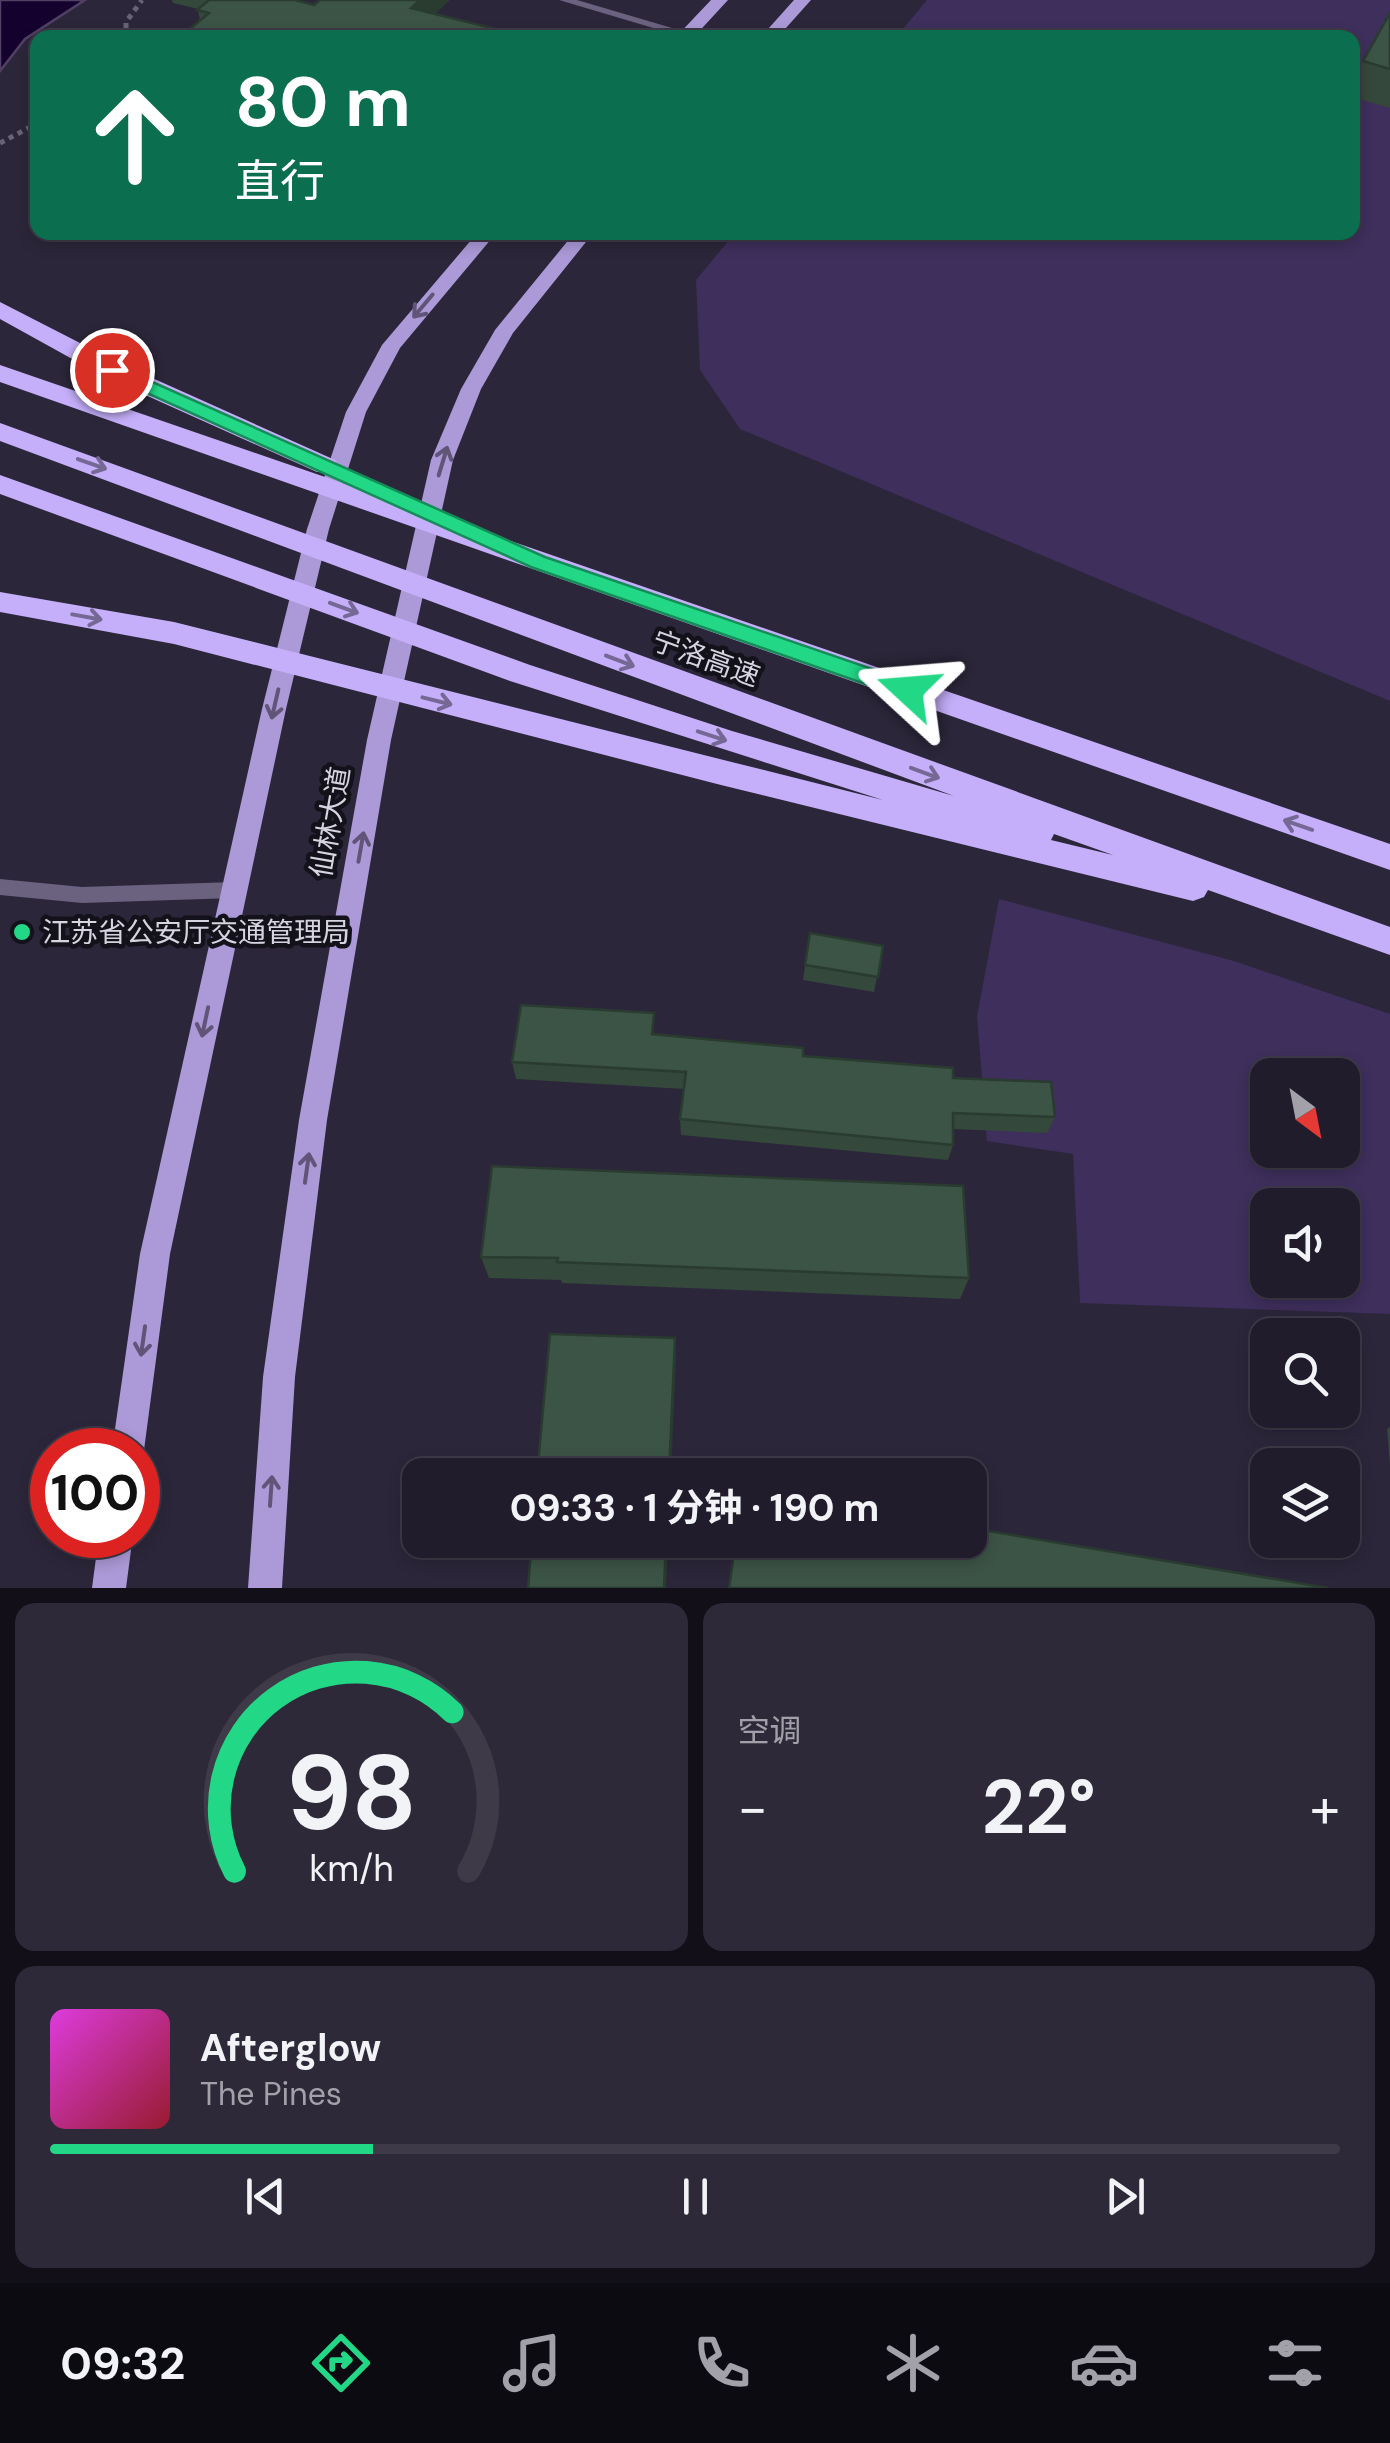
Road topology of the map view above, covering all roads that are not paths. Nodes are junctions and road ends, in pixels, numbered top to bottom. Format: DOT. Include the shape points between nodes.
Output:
graph roads {
  1 [pos="565,0"];
  2 [pos="720,0"];
  3 [pos="803,0"];
  4 [pos="670,30"];
  5 [pos="696,30"];
  6 [pos="775,30"];
  7 [pos="481,240"];
  8 [pos="578,240"];
  9 [pos="0,309"];
  10 [pos="0,374"];
  11 [pos="0,432"];
  12 [pos="224,435"];
  13 [pos="0,484"];
  14 [pos="0,602"];
  15 [pos="1390,857"];
  16 [pos="0,887"];
  17 [pos="234,890"];
  18 [pos="1339,923"];
  19 [pos="1390,941"];
  20 [pos="131,1428"];
  21 [pos="265,1588"];
  1 -- 4 [label="lane"];
  2 -- 5 [label="main road"];
  3 -- 6 [label="main road"];
  7 -- 17 [label="main road, one-way" via="392,345 356,412 318,529"];
  21 -- 8 [label="main road, 仙林大道, one-way" via="279,1377 313,1120 379,740 442,460 505,330"];
  9 -- 12 [label="highway"];
  10 -- 12 [label="highway, 宁洛高速"];
  11 -- 18 [label="highway, 宁洛高速, one-way"];
  15 -- 12 [label="highway, 宁洛高速, one-way" via="538,562"];
  13 -- 18 [label="highway, one-way" via="732,743"];
  14 -- 18 [label="highway, one-way" via="174,633"];
  16 -- 17 [label="lane" via="82,895"];
  17 -- 20 [label="main road, one-way" via="155,1254"];
  18 -- 19 [label="highway, 宁洛高速"];
}
